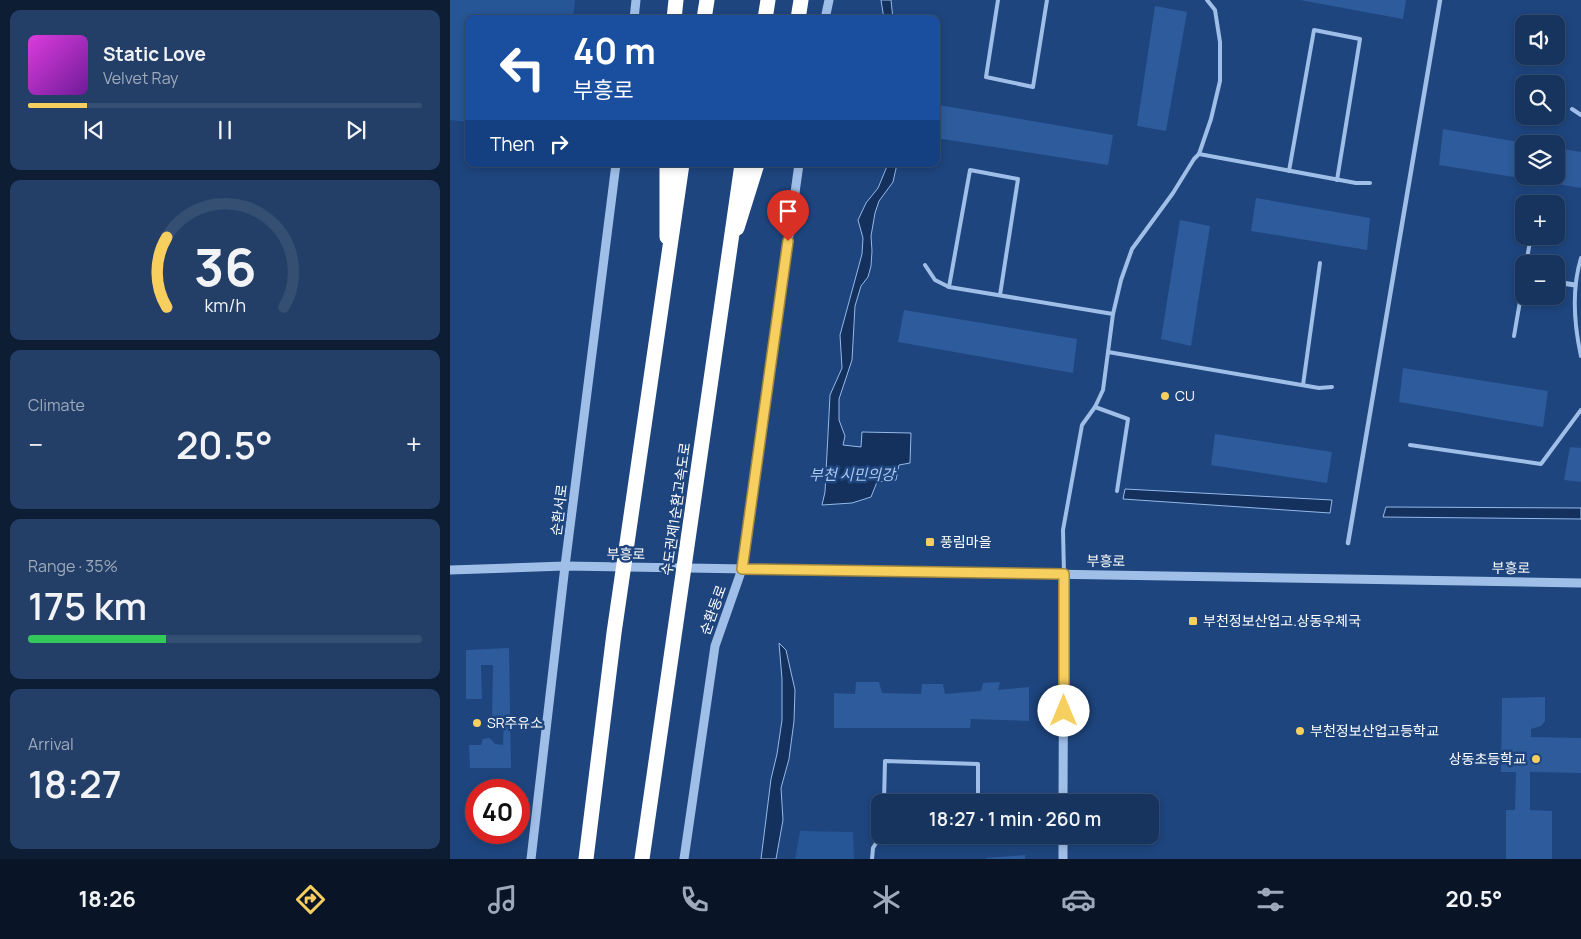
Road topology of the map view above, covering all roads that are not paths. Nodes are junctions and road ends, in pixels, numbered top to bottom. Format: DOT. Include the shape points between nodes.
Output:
graph roads {
  1 [pos="636,0"];
  2 [pos="676,0"];
  3 [pos="707,0"];
  4 [pos="768,0"];
  5 [pos="801,0"];
  6 [pos="829,0"];
  7 [pos="998,0"];
  8 [pos="1047,0"];
  9 [pos="1207,0"];
  10 [pos="1440,0"];
  11 [pos="634,15"];
  12 [pos="674,15"];
  13 [pos="705,15"];
  14 [pos="766,15"];
  15 [pos="799,15"];
  16 [pos="826,15"];
  17 [pos="1572,109"];
  18 [pos="1581,115"];
  19 [pos="1199,154"];
  20 [pos="616,167"];
  21 [pos="667,167"];
  22 [pos="682,167"];
  23 [pos="742,167"];
  24 [pos="756,167"];
  25 [pos="799,167"];
  26 [pos="1289,171"];
  27 [pos="1337,180"];
  28 [pos="1370,183"];
  29 [pos="1581,258"];
  30 [pos="666,262"];
  31 [pos="1320,262"];
  32 [pos="727,263"];
  33 [pos="925,265"];
  34 [pos="1565,283"];
  35 [pos="1576,285"];
  36 [pos="949,287"];
  37 [pos="1000,295"];
  38 [pos="1519,305"];
  39 [pos="1113,314"];
  40 [pos="1514,336"];
  41 [pos="1108,352"];
  42 [pos="1581,356"];
  43 [pos="1303,385"];
  44 [pos="1332,387"];
  45 [pos="1095,407"];
  46 [pos="1581,410"];
  47 [pos="1410,445"];
  48 [pos="1117,492"];
  49 [pos="1348,543"];
  50 [pos="565,566"];
  51 [pos="742,569"];
  52 [pos="450,570"];
  53 [pos="1064,574"];
  54 [pos="1581,583"];
  55 [pos="884,794"];
  56 [pos="978,794"];
  57 [pos="1063,794"];
  58 [pos="875,844"];
  59 [pos="1063,844"];
  60 [pos="531,859"];
  61 [pos="586,859"];
  62 [pos="642,859"];
  63 [pos="684,859"];
  64 [pos="872,859"];
  65 [pos="1063,859"];
  1 -- 11 [label="street"];
  2 -- 12 [label="highway"];
  3 -- 13 [label="highway"];
  4 -- 14 [label="highway"];
  5 -- 15 [label="highway"];
  6 -- 16 [label="street"];
  7 -- 8 [label="lane" via="986,77 1033,87"];
  9 -- 19 [label="lane" via="1215,10 1220,42 1220,81"];
  10 -- 49 [label="street"];
  17 -- 18 [label="lane"];
  19 -- 26 [label="lane"];
  19 -- 39 [label="lane" via="1132,249"];
  20 -- 50 [label="street, 순환서로"];
  21 -- 30 [label="highway, bridge"];
  22 -- 30 [label="highway, bridge"];
  23 -- 32 [label="highway, 수도권제1순환고속도로, bridge"];
  24 -- 32 [label="highway, bridge"];
  25 -- 51 [label="street, 순환동로"];
  26 -- 27 [label="lane"];
  26 -- 27 [label="lane" via="1314,30 1360,39"];
  27 -- 28 [label="lane"];
  29 -- 35 [label="lane"];
  30 -- 61 [label="highway, bridge"];
  31 -- 43 [label="lane"];
  32 -- 62 [label="highway, 수도권제1순환고속도로, bridge"];
  33 -- 36 [label="lane" via="935,280"];
  34 -- 35 [label="street"];
  35 -- 42 [label="lane" via="1576,333"];
  36 -- 37 [label="lane"];
  36 -- 37 [label="lane" via="970,170 1018,178"];
  37 -- 39 [label="lane"];
  38 -- 40 [label="lane"];
  39 -- 41 [label="lane"];
  41 -- 43 [label="lane"];
  41 -- 45 [label="lane" via="1103,390"];
  43 -- 44 [label="lane"];
  45 -- 48 [label="lane" via="1128,419"];
  45 -- 53 [label="lane" via="1082,425 1066,511"];
  46 -- 47 [label="lane" via="1542,464"];
  50 -- 51 [label="street, 부흥로"];
  50 -- 52 [label="street, 부흥로"];
  50 -- 60 [label="street, 순환서로"];
  51 -- 53 [label="street, 부흥로"];
  51 -- 63 [label="street, 순환동로" via="715,646"];
  53 -- 54 [label="street, 부흥로"];
  53 -- 57 [label="street"];
  55 -- 56 [label="lane" via="885,761 978,764"];
  58 -- 64 [label="lane"];
  59 -- 65 [label="street"];
}
